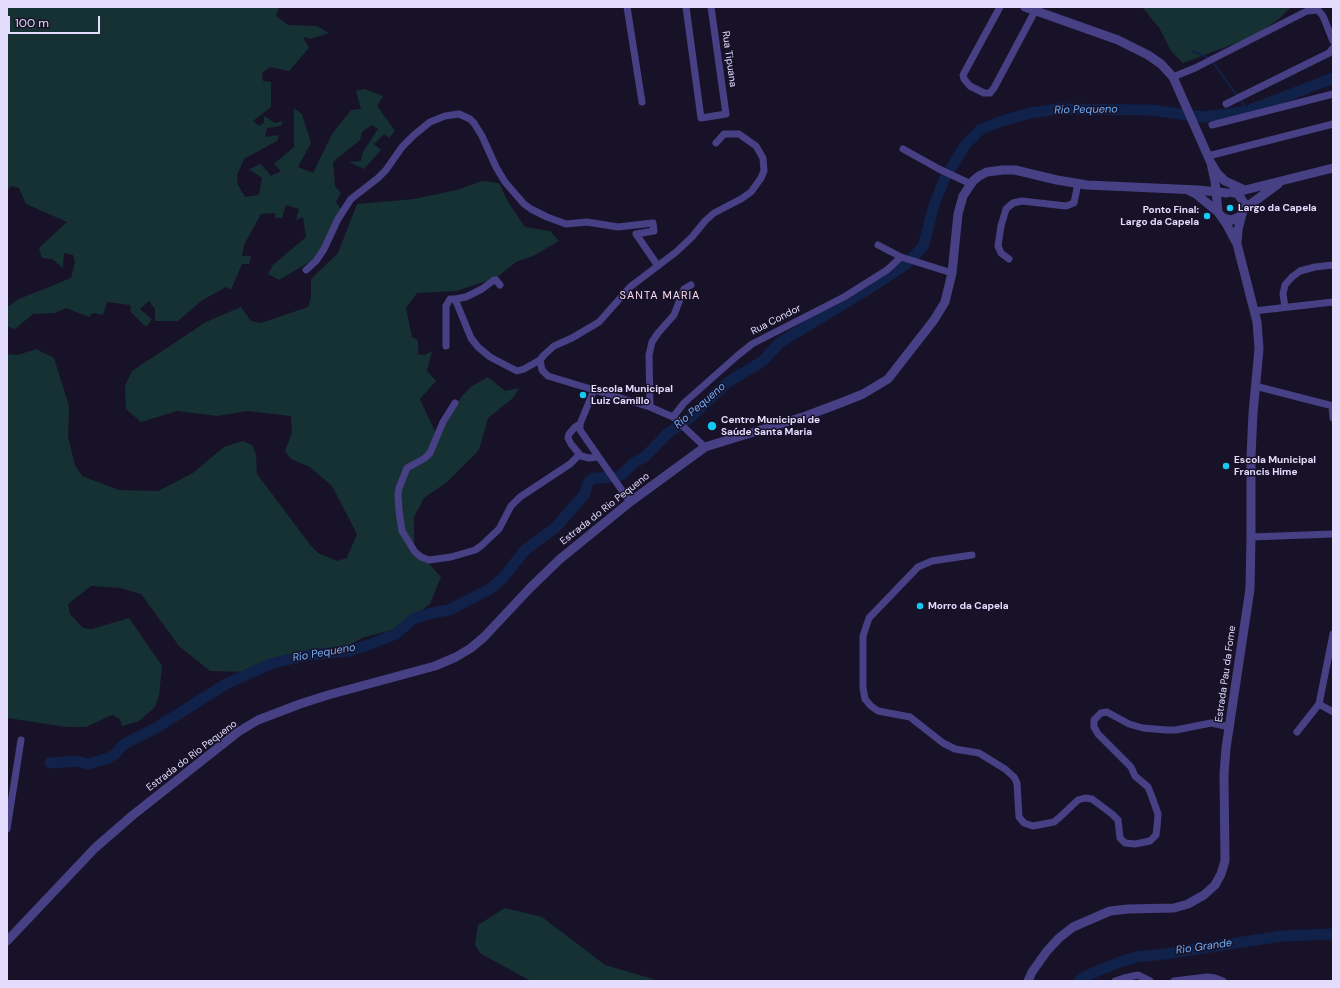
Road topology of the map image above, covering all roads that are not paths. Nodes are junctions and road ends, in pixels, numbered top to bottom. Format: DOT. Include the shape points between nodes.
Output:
graph roads {
  1 [pos="627,7"];
  2 [pos="686,7"];
  3 [pos="711,7"];
  4 [pos="1000,7"];
  5 [pos="1025,7"];
  6 [pos="1035,11"];
  7 [pos="1333,41"];
  8 [pos="1333,48"];
  9 [pos="1173,77"];
  10 [pos="1333,94"];
  11 [pos="642,102"];
  12 [pos="1226,104"];
  13 [pos="1333,124"];
  14 [pos="1212,125"];
  15 [pos="716,143"];
  16 [pos="903,149"];
  17 [pos="1209,160"];
  18 [pos="1333,168"];
  19 [pos="1214,177"];
  20 [pos="1283,181"];
  21 [pos="971,184"];
  22 [pos="1078,184"];
  23 [pos="1187,190"];
  24 [pos="1198,190"];
  25 [pos="1236,191"];
  26 [pos="1216,192"];
  27 [pos="1218,210"];
  28 [pos="1243,211"];
  29 [pos="1237,244"];
  30 [pos="878,245"];
  31 [pos="902,258"];
  32 [pos="1009,259"];
  33 [pos="1333,265"];
  34 [pos="658,266"];
  35 [pos="306,270"];
  36 [pos="952,272"];
  37 [pos="500,285"];
  38 [pos="691,285"];
  39 [pos="455,299"];
  40 [pos="1333,302"];
  41 [pos="1285,307"];
  42 [pos="1254,311"];
  43 [pos="446,346"];
  44 [pos="540,360"];
  45 [pos="1255,386"];
  46 [pos="594,390"];
  47 [pos="455,403"];
  48 [pos="1333,406"];
  49 [pos="650,407"];
  50 [pos="675,418"];
  51 [pos="1333,418"];
  52 [pos="580,424"];
  53 [pos="705,448"];
  54 [pos="579,455"];
  55 [pos="598,456"];
  56 [pos="630,502"];
  57 [pos="1333,534"];
  58 [pos="1251,537"];
  59 [pos="972,555"];
  60 [pos="1333,634"];
  61 [pos="1319,704"];
  62 [pos="1333,712"];
  63 [pos="1230,727"];
  64 [pos="1297,732"];
  65 [pos="21,740"];
  66 [pos="7,829"];
  67 [pos="7,940"];
  68 [pos="1028,981"];
  69 [pos="1115,981"];
  70 [pos="1150,981"];
  71 [pos="1174,981"];
  72 [pos="1223,981"];
  1 -- 11 [label="street"];
  2 -- 3 [label="street, Rua Tipuana" via="701,118 726,114"];
  4 -- 6 [label="street" via="963,75 970,86 984,94 990,93 994,88"];
  5 -- 6 [label="street"];
  6 -- 9 [label="street" via="1118,40 1148,55"];
  7 -- 9 [label="street" via="1318,10 1307,11"];
  8 -- 12 [label="street"];
  9 -- 17 [label="street"];
  10 -- 14 [label="street"];
  13 -- 17 [label="street"];
  15 -- 34 [label="street" via="724,134 739,134 756,146 763,158 764,171 761,178 750,192 710,217 687,242"];
  16 -- 21 [label="street"];
  17 -- 19 [label="street"];
  17 -- 25 [label="street" via="1221,177"];
  18 -- 20 [label="street"];
  19 -- 24 [label="street"];
  19 -- 26 [label="street"];
  20 -- 25 [label="street"];
  20 -- 28 [label="street"];
  21 -- 22 [label="street, Estrada do Rio Pequeno" via="987,172 1003,170 1015,170"];
  21 -- 36 [label="street, Estrada do Rio Pequeno" via="963,196 958,214"];
  22 -- 23 [label="street, Estrada do Rio Pequeno"];
  22 -- 32 [label="street" via="1074,203 1066,206 1022,201 1012,203 1006,209 998,246 1001,253"];
  23 -- 24 [label="street, Estrada do Rio Pequeno"];
  23 -- 27 [label="street, Estrada do Rio Pequeno"];
  24 -- 26 [label="street, Estrada do Rio Pequeno"];
  25 -- 26 [label="street, Estrada do Rio Pequeno"];
  25 -- 27 [label="street" via="1221,196"];
  25 -- 28 [label="street" via="1244,203"];
  26 -- 27 [label="street"];
  27 -- 28 [label="street" via="1228,220 1239,217"];
  27 -- 29 [label="street, Estrada Pau da Fome"];
  28 -- 29 [label="street, Estrada Pau da Fome"];
  29 -- 42 [label="street, Estrada Pau da Fome"];
  30 -- 31 [label="street"];
  31 -- 36 [label="street"];
  31 -- 50 [label="street, Rua Condor" via="844,297 752,344 684,403"];
  33 -- 41 [label="street" via="1300,271 1292,277 1285,285"];
  34 -- 35 [label="street" via="636,234 654,231 653,223 618,227 587,222 566,224 531,210 505,182 474,123 460,114 430,122 402,147 378,178 351,198 324,249"];
  34 -- 44 [label="street" via="630,288 599,322 554,346"];
  36 -- 53 [label="street, Estrada do Rio Pequeno" via="945,302 888,379 856,397 806,416"];
  37 -- 39 [label="street" via="494,280 466,297"];
  38 -- 49 [label="street" via="684,289 674,315 652,342 649,355"];
  39 -- 43 [label="street" via="450,300 446,306"];
  39 -- 44 [label="street" via="471,338 490,357 517,371"];
  40 -- 41 [label="street"];
  41 -- 42 [label="street"];
  42 -- 45 [label="street, Estrada Pau da Fome" via="1258,349"];
  44 -- 46 [label="street" via="542,370 548,376"];
  45 -- 48 [label="street"];
  45 -- 58 [label="street, Estrada Pau da Fome" via="1251,456"];
  46 -- 49 [label="street"];
  46 -- 52 [label="street"];
  47 -- 54 [label="street" via="443,422 430,453 407,468 399,488 402,531 421,557 429,560 445,558 481,546 499,529 511,506 520,497 570,464"];
  48 -- 51 [label="street"];
  49 -- 50 [label="street"];
  50 -- 53 [label="street"];
  52 -- 54 [label="street" via="572,429 568,438"];
  52 -- 55 [label="street" via="581,432"];
  53 -- 56 [label="street, Estrada do Rio Pequeno"];
  54 -- 55 [label="street" via="589,458"];
  55 -- 56 [label="street"];
  56 -- 67 [label="street, Estrada do Rio Pequeno" via="560,559 471,648 435,666 300,704 258,720 238,732 95,848"];
  57 -- 58 [label="street"];
  58 -- 63 [label="street, Estrada Pau da Fome" via="1250,589"];
  59 -- 63 [label="street" via="932,561 918,567 869,618 863,636 865,699 878,711 910,717 943,743 979,754 1005,769 1017,783 1019,817 1024,823 1033,826 1054,822 1078,800 1085,798 1092,799 1118,820 1120,838 1125,843 1150,841 1156,835 1158,814 1148,787 1098,734 1094,720 1101,713 1107,712 1129,724 1143,728 1171,730 1211,723"];
  60 -- 61 [label="street"];
  61 -- 62 [label="street"];
  61 -- 64 [label="street"];
  63 -- 68 [label="street, Estrada Pau da Fome" via="1224,774 1225,861 1222,874 1215,885 1188,904 1174,908 1110,911 1074,927 1047,951"];
  65 -- 66 [label="street"];
  69 -- 70 [label="street" via="1138,975"];
  71 -- 72 [label="street" via="1207,977"];
}
